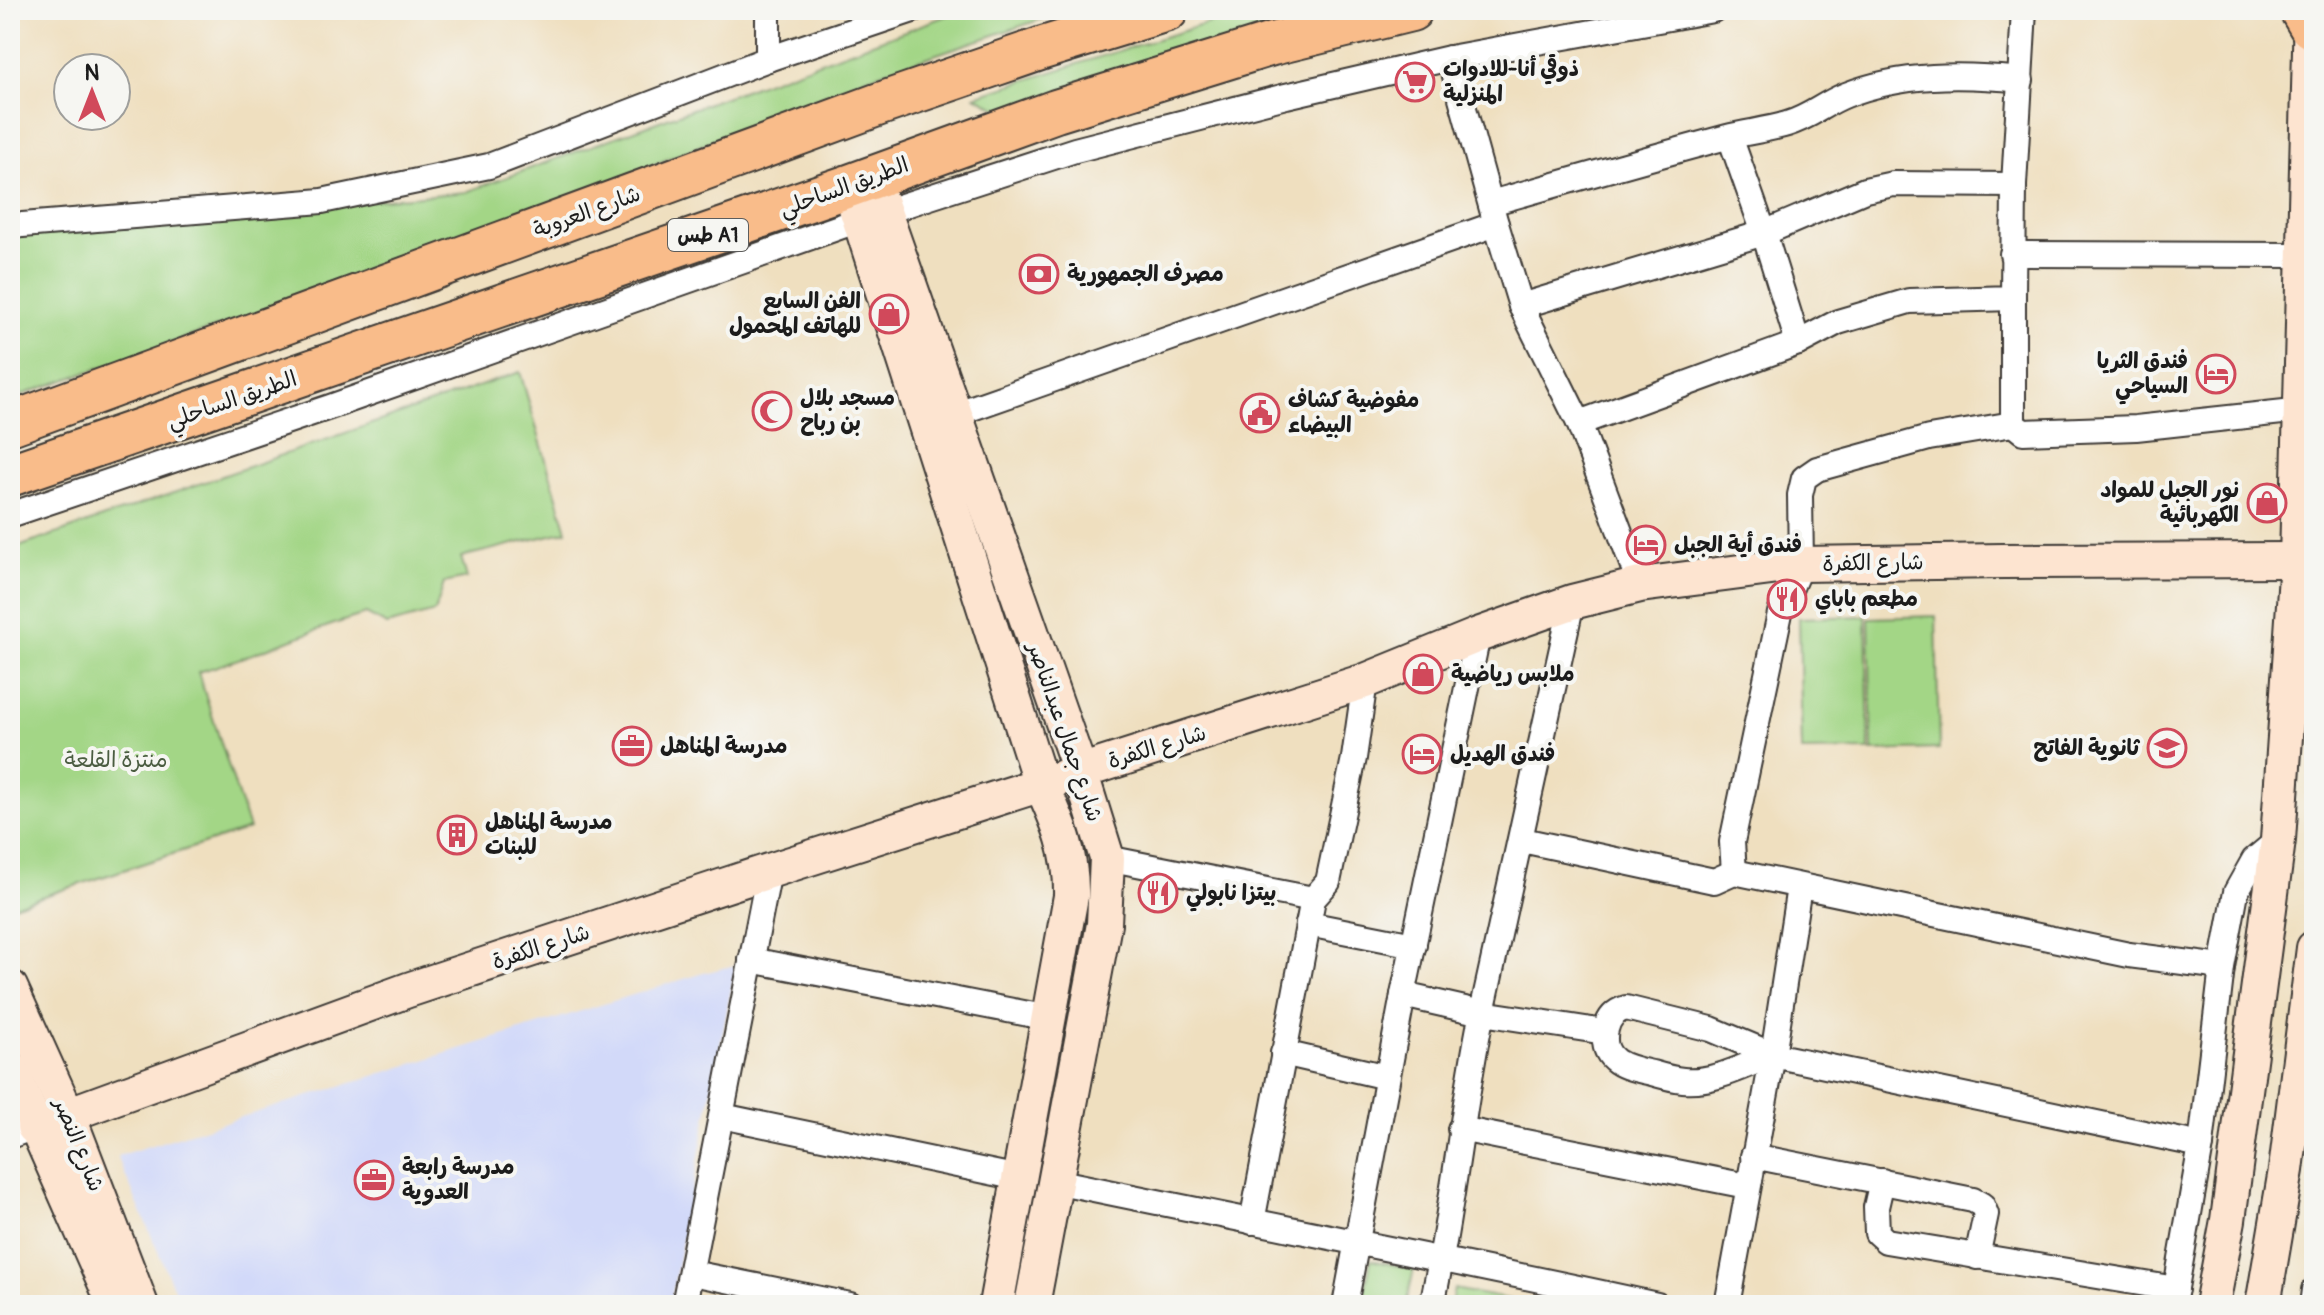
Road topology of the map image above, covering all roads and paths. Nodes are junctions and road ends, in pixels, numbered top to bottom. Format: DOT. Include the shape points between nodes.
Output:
graph roads {
  1 [pos="768,10"];
  2 [pos="913,10"];
  3 [pos="1167,10"];
  4 [pos="1411,10"];
  5 [pos="1713,10"];
  6 [pos="2024,10"];
  7 [pos="2308,16"];
  8 [pos="1450,58"];
  9 [pos="768,59"];
  10 [pos="2021,80"];
  11 [pos="940,83"];
  12 [pos="837,120"];
  13 [pos="1730,137"];
  14 [pos="959,144"];
  15 [pos="2014,185"];
  16 [pos="866,199"];
  17 [pos="1493,214"];
  18 [pos="10,226"];
  19 [pos="1764,233"];
  20 [pos="2012,254"];
  21 [pos="2306,255"];
  22 [pos="2013,298"];
  23 [pos="1521,306"];
  24 [pos="1798,343"];
  25 [pos="2302,410"];
  26 [pos="955,414"];
  27 [pos="1579,423"];
  28 [pos="10,424"];
  29 [pos="2013,424"];
  30 [pos="10,475"];
  31 [pos="10,515"];
  32 [pos="2305,560"];
  33 [pos="1801,564"];
  34 [pos="1640,585"];
  35 [pos="1572,602"];
  36 [pos="1478,635"];
  37 [pos="1365,681"];
  38 [pos="1080,771"];
  39 [pos="1041,784"];
  40 [pos="1522,840"];
  41 [pos="2278,840"];
  42 [pos="1107,858"];
  43 [pos="769,871"];
  44 [pos="1734,872"];
  45 [pos="1799,887"];
  46 [pos="1313,899"];
  47 [pos="1308,924"];
  48 [pos="1414,945"];
  49 [pos="2314,948"];
  50 [pos="751,960"];
  51 [pos="2222,967"];
  52 [pos="10,987"];
  53 [pos="1403,995"];
  54 [pos="1482,1013"];
  55 [pos="1049,1018"];
  56 [pos="1605,1032"];
  57 [pos="1283,1053"];
  58 [pos="1773,1055"];
  59 [pos="10,1067"];
  60 [pos="1387,1077"];
  61 [pos="68,1115"];
  62 [pos="722,1116"];
  63 [pos="1460,1129"];
  64 [pos="22,1132"];
  65 [pos="2201,1145"];
  66 [pos="1753,1156"];
  67 [pos="1019,1178"];
  68 [pos="1055,1181"];
  69 [pos="1882,1181"];
  70 [pos="1747,1186"];
  71 [pos="1252,1222"];
  72 [pos="1357,1244"];
  73 [pos="1977,1257"];
  74 [pos="1442,1258"];
  75 [pos="692,1273"];
  76 [pos="2314,1290"];
  77 [pos="2174,1297"];
  78 [pos="115,1305"];
  79 [pos="141,1305"];
  80 [pos="684,1305"];
  81 [pos="850,1305"];
  82 [pos="996,1305"];
  83 [pos="1032,1305"];
  84 [pos="1345,1305"];
  85 [pos="1432,1305"];
  86 [pos="1657,1305"];
  87 [pos="1727,1305"];
  88 [pos="2212,1305"];
  89 [pos="2263,1305"];
  90 [pos="2312,1305"];
  1 -- 9 [label="street"];
  2 -- 9 [label="street"];
  3 -- 11 [label="highway, شارع العروبة"];
  4 -- 14 [label="highway, الطريق الساحلي / طس A1" via="1272,44"];
  5 -- 8 [label="street"];
  6 -- 10 [label="street"];
  7 -- 21 [label="street"];
  8 -- 16 [label="street"];
  8 -- 17 [label="street"];
  9 -- 18 [label="street" via="489,166 322,201"];
  10 -- 13 [label="street" via="1921,76 1850,93 1813,115"];
  10 -- 15 [label="street"];
  11 -- 12 [label="highway, شارع العروبة"];
  11 -- 14 [label="highway"];
  12 -- 16 [label="highway"];
  12 -- 28 [label="highway, شارع العروبة"];
  13 -- 17 [label="street"];
  13 -- 19 [label="street"];
  14 -- 16 [label="highway, الطريق الساحلي / طس A1"];
  15 -- 19 [label="street" via="1893,184 1865,190"];
  15 -- 20 [label="street"];
  16 -- 26 [label="street, شارع جمال عبدالناصر"];
  16 -- 30 [label="highway, الطريق الساحلي / طس A1"];
  16 -- 31 [label="street" via="330,407"];
  16 -- 39 [label="street"];
  17 -- 23 [label="street"];
  17 -- 26 [label="street"];
  19 -- 23 [label="street"];
  19 -- 24 [label="street"];
  20 -- 21 [label="street"];
  20 -- 22 [label="street"];
  21 -- 25 [label="street"];
  22 -- 24 [label="street" via="1909,301 1838,322"];
  22 -- 29 [label="street"];
  23 -- 27 [label="street"];
  24 -- 27 [label="street"];
  25 -- 29 [label="street" via="2136,428 2023,432"];
  25 -- 32 [label="street"];
  26 -- 38 [label="street, شارع جمال عبدالناصر"];
  27 -- 34 [label="street"];
  29 -- 33 [label="street" via="1929,438 1817,469 1804,478 1800,495"];
  32 -- 33 [label="street, شارع الكفرة"];
  32 -- 41 [label="street"];
  33 -- 34 [label="street, شارع الكفرة"];
  33 -- 44 [label="street" via="1780,613 1732,842"];
  34 -- 35 [label="street, شارع الكفرة"];
  35 -- 36 [label="street, شارع الكفرة"];
  35 -- 40 [label="street"];
  36 -- 37 [label="street, شارع الكفرة"];
  36 -- 48 [label="street"];
  37 -- 38 [label="street, شارع الكفرة"];
  37 -- 46 [label="street" via="1328,882"];
  38 -- 39 [label="street, شارع الكفرة"];
  38 -- 42 [label="street, شارع جمال عبدالناصر"];
  39 -- 43 [label="street, شارع الكفرة"];
  39 -- 55 [label="street" via="1072,867"];
  40 -- 44 [label="street" via="1714,881"];
  40 -- 54 [label="street"];
  41 -- 51 [label="street" via="2254,860 2236,892"];
  41 -- 88 [label="street"];
  42 -- 46 [label="street"];
  42 -- 68 [label="street, شارع جمال عبدالناصر" via="1104,924"];
  43 -- 50 [label="street"];
  43 -- 61 [label="street, شارع الكفرة" via="408,990"];
  44 -- 45 [label="street"];
  45 -- 51 [label="street" via="2129,955"];
  45 -- 58 [label="street"];
  46 -- 47 [label="street"];
  47 -- 48 [label="street"];
  47 -- 57 [label="street"];
  48 -- 53 [label="street"];
  49 -- 89 [label="street"];
  50 -- 55 [label="street"];
  50 -- 62 [label="street"];
  51 -- 65 [label="street"];
  52 -- 61 [label="street, شارع النصر"];
  53 -- 54 [label="street"];
  53 -- 60 [label="street"];
  54 -- 56 [label="street"];
  54 -- 63 [label="street"];
  55 -- 67 [label="street"];
  56 -- 58 [label="street" via="1609,1020 1626,1008 1711,1029"];
  56 -- 58 [label="street" via="1606,1047 1623,1067 1684,1080 1711,1078"];
  57 -- 60 [label="street"];
  57 -- 71 [label="street"];
  58 -- 65 [label="street"];
  58 -- 66 [label="street"];
  59 -- 64 [label="street, شارع النصر"];
  60 -- 72 [label="street"];
  61 -- 64 [label="street, شارع الكفرة"];
  61 -- 79 [label="street, شارع النصر"];
  62 -- 67 [label="street"];
  62 -- 75 [label="street"];
  63 -- 70 [label="street"];
  63 -- 74 [label="street"];
  64 -- 78 [label="street, شارع النصر"];
  65 -- 77 [label="street"];
  66 -- 69 [label="street"];
  66 -- 70 [label="street"];
  67 -- 82 [label="street"];
  68 -- 71 [label="street"];
  68 -- 83 [label="street, شارع جمال عبدالناصر"];
  69 -- 73 [label="street" via="1982,1205 1986,1214"];
  69 -- 73 [label="street" via="1875,1221 1877,1233 1886,1241"];
  70 -- 87 [label="street"];
  71 -- 72 [label="street"];
  72 -- 74 [label="street"];
  72 -- 84 [label="street"];
  73 -- 77 [label="street"];
  74 -- 85 [label="street"];
  74 -- 86 [label="street"];
  75 -- 80 [label="street"];
  75 -- 81 [label="street"];
  76 -- 90 [label="street"];
}
